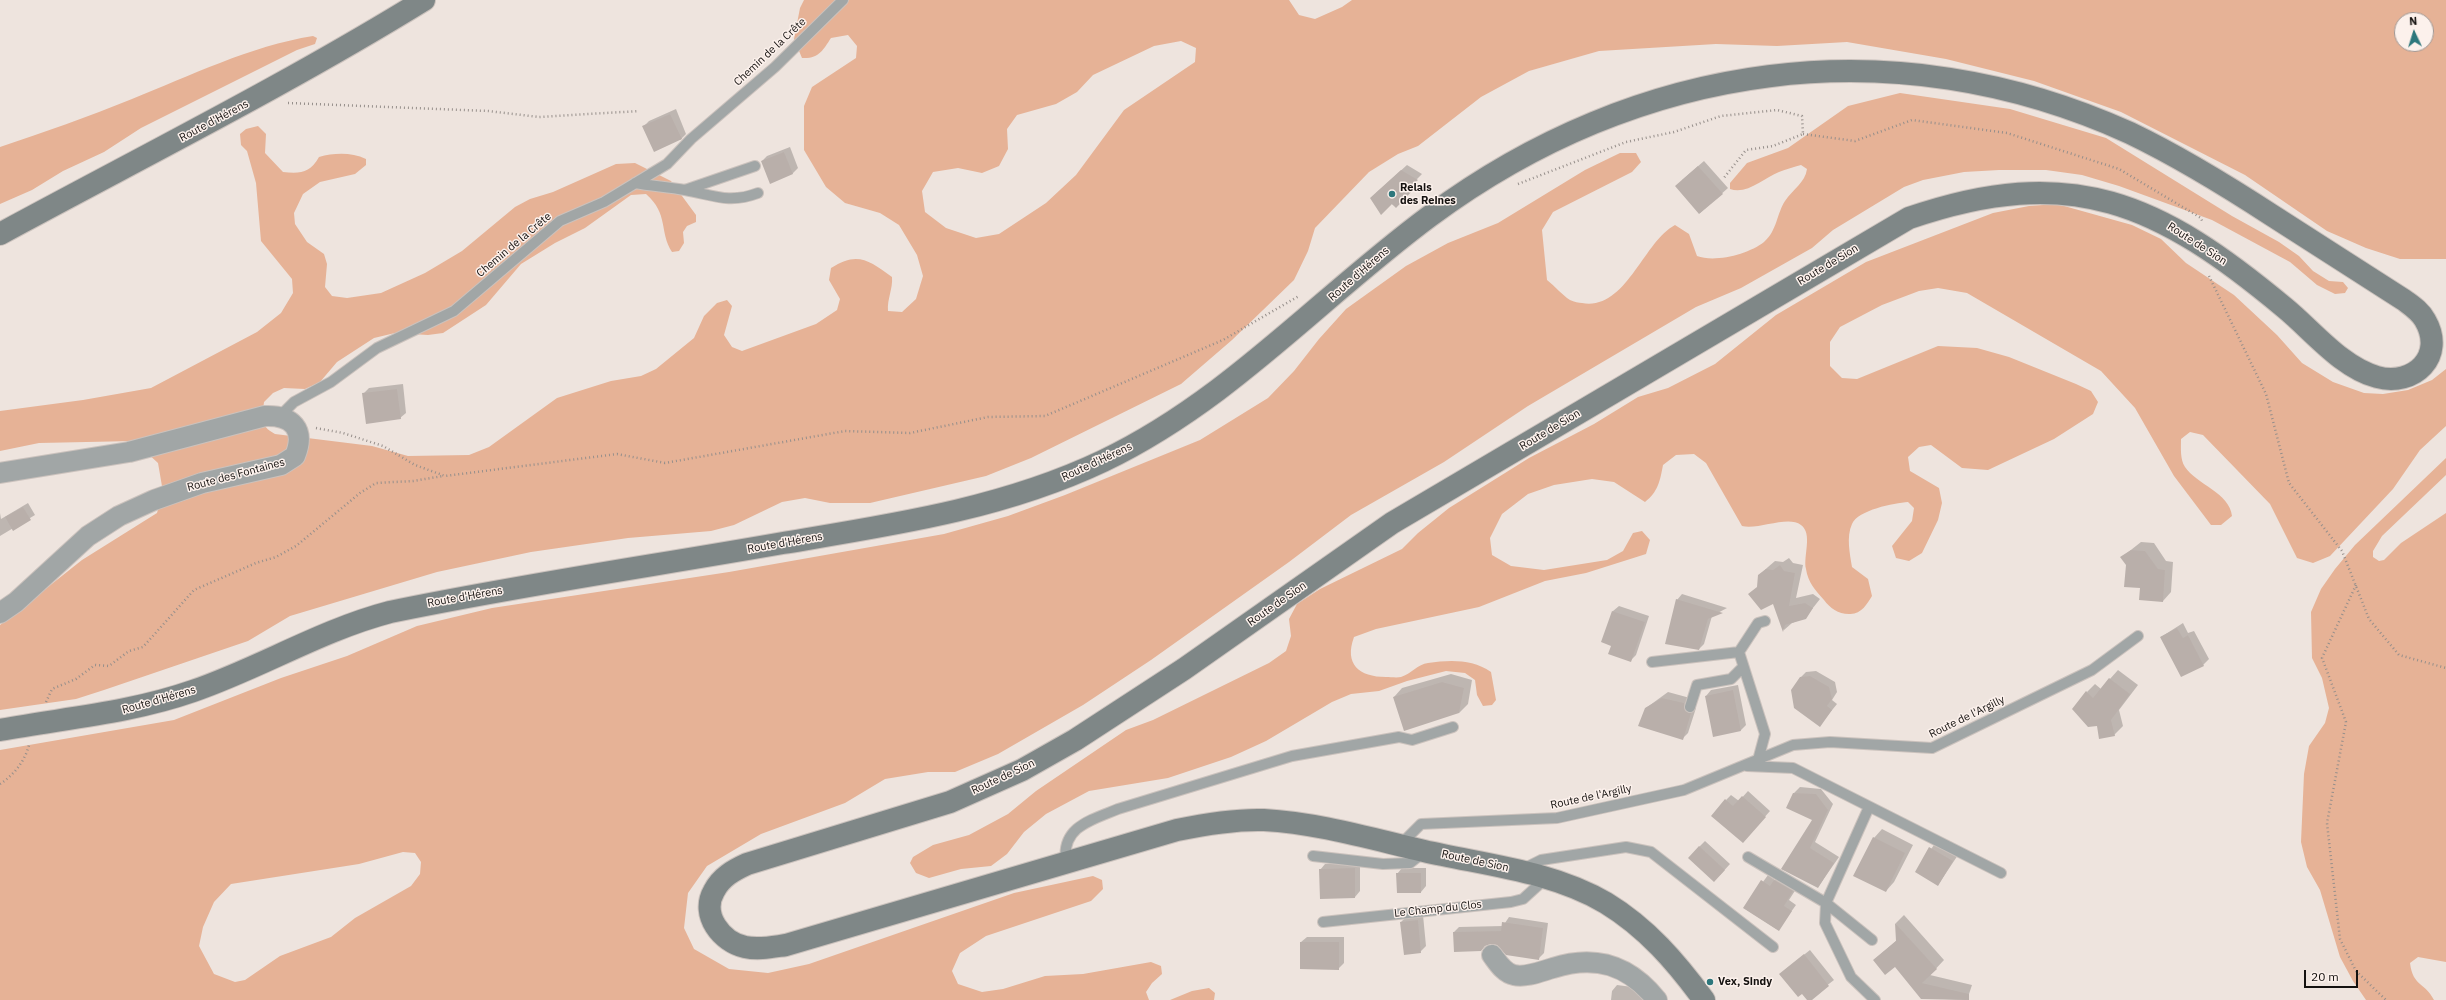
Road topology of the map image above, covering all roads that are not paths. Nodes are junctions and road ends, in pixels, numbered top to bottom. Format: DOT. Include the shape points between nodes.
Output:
graph roads {
  1 [pos="424,0"];
  2 [pos="842,0"];
  3 [pos="755,166"];
  4 [pos="1488,176"];
  5 [pos="635,183"];
  6 [pos="685,190"];
  7 [pos="758,194"];
  8 [pos="0,234"];
  9 [pos="280,416"];
  10 [pos="0,473"];
  11 [pos="0,614"];
  12 [pos="1764,621"];
  13 [pos="2138,636"];
  14 [pos="1739,652"];
  15 [pos="1652,662"];
  16 [pos="1743,667"];
  17 [pos="1690,707"];
  18 [pos="1453,726"];
  19 [pos="0,730"];
  20 [pos="1758,760"];
  21 [pos="1743,766"];
  22 [pos="1870,807"];
  23 [pos="1400,845"];
  24 [pos="1425,851"];
  25 [pos="1313,856"];
  26 [pos="1748,857"];
  27 [pos="1066,862"];
  28 [pos="1520,871"];
  29 [pos="2001,873"];
  30 [pos="1546,879"];
  31 [pos="1826,903"];
  32 [pos="1323,922"];
  33 [pos="1872,940"];
  34 [pos="1772,947"];
  35 [pos="1492,955"];
  36 [pos="1657,1000"];
  37 [pos="1704,1000"];
  38 [pos="1875,1000"];
  1 -- 8 [label="main road, Route d'Hérens" via="256,98"];
  2 -- 5 [label="lane, Chemin de la Crête" via="775,67 691,139 666,164"];
  3 -- 6 [label="lane"];
  4 -- 19 [label="main road, Route d'Hérens" via="1385,251 1277,345 1200,403 1120,452 1050,483 981,505 894,524 390,612 329,632 247,670 182,695 105,714"];
  4 -- 27 [label="main road, Route de Sion" via="1532,150 1599,119 1652,101 1728,82 1808,72 1875,71 1991,86 2048,101 2092,117 2158,147 2202,171 2414,308 2426,320 2431,347 2428,359 2420,370 2404,378 2383,378 2366,372 2346,360 2286,308 2215,254 2179,230 2150,215 2114,203 2049,192 2021,192 1946,205 1909,218 1392,524 1184,669 1075,740 1022,770 950,802 747,864 732,871 721,881 711,896 710,910 713,922 727,939 746,947 767,948 856,925"];
  5 -- 6 [label="lane"];
  5 -- 9 [label="lane, Chemin de la Crête" via="604,202 560,221 454,311 377,348 331,382 294,402"];
  6 -- 7 [label="lane" via="729,200"];
  9 -- 10 [label="street" via="265,416 129,452"];
  9 -- 11 [label="street, Route des Fontaines" via="288,418 297,428 298,448 291,460 281,465 202,483 119,516 88,536"];
  12 -- 14 [label="lane" via="1758,624"];
  13 -- 20 [label="lane, Route de l'Argilly" via="2092,670 1932,748 1830,742 1794,745"];
  14 -- 15 [label="lane"];
  14 -- 16 [label="lane"];
  16 -- 17 [label="lane" via="1731,679 1697,685"];
  16 -- 20 [label="lane" via="1764,734"];
  18 -- 27 [label="lane" via="1412,740 1399,738 1292,756 1118,809 1094,818 1074,832 1065,845"];
  20 -- 21 [label="lane, Route de l'Argilly"];
  21 -- 22 [label="lane, Route de l'Argilly" via="1793,768"];
  21 -- 23 [label="lane, Route de l'Argilly" via="1684,790 1557,818 1421,824"];
  22 -- 29 [label="lane, Route de l'Argilly"];
  22 -- 31 [label="lane"];
  23 -- 24 [label="main road, Route de Sion"];
  23 -- 27 [label="main road, Route de Sion" via="1305,825 1239,820 1178,830"];
  24 -- 25 [label="lane" via="1410,863 1383,864"];
  24 -- 28 [label="main road, Route de Sion"];
  26 -- 31 [label="lane"];
  28 -- 30 [label="main road, Route de Sion"];
  28 -- 34 [label="lane" via="1541,860 1626,847 1651,852"];
  30 -- 32 [label="lane, Le Champ du Clos" via="1523,899 1511,902"];
  30 -- 37 [label="main road, Route de Sion" via="1579,889 1626,916 1653,938"];
  31 -- 33 [label="lane"];
  31 -- 38 [label="lane" via="1825,924 1851,977"];
  35 -- 36 [label="street" via="1502,968 1514,975 1523,976 1575,962 1606,963 1630,975"];
}
